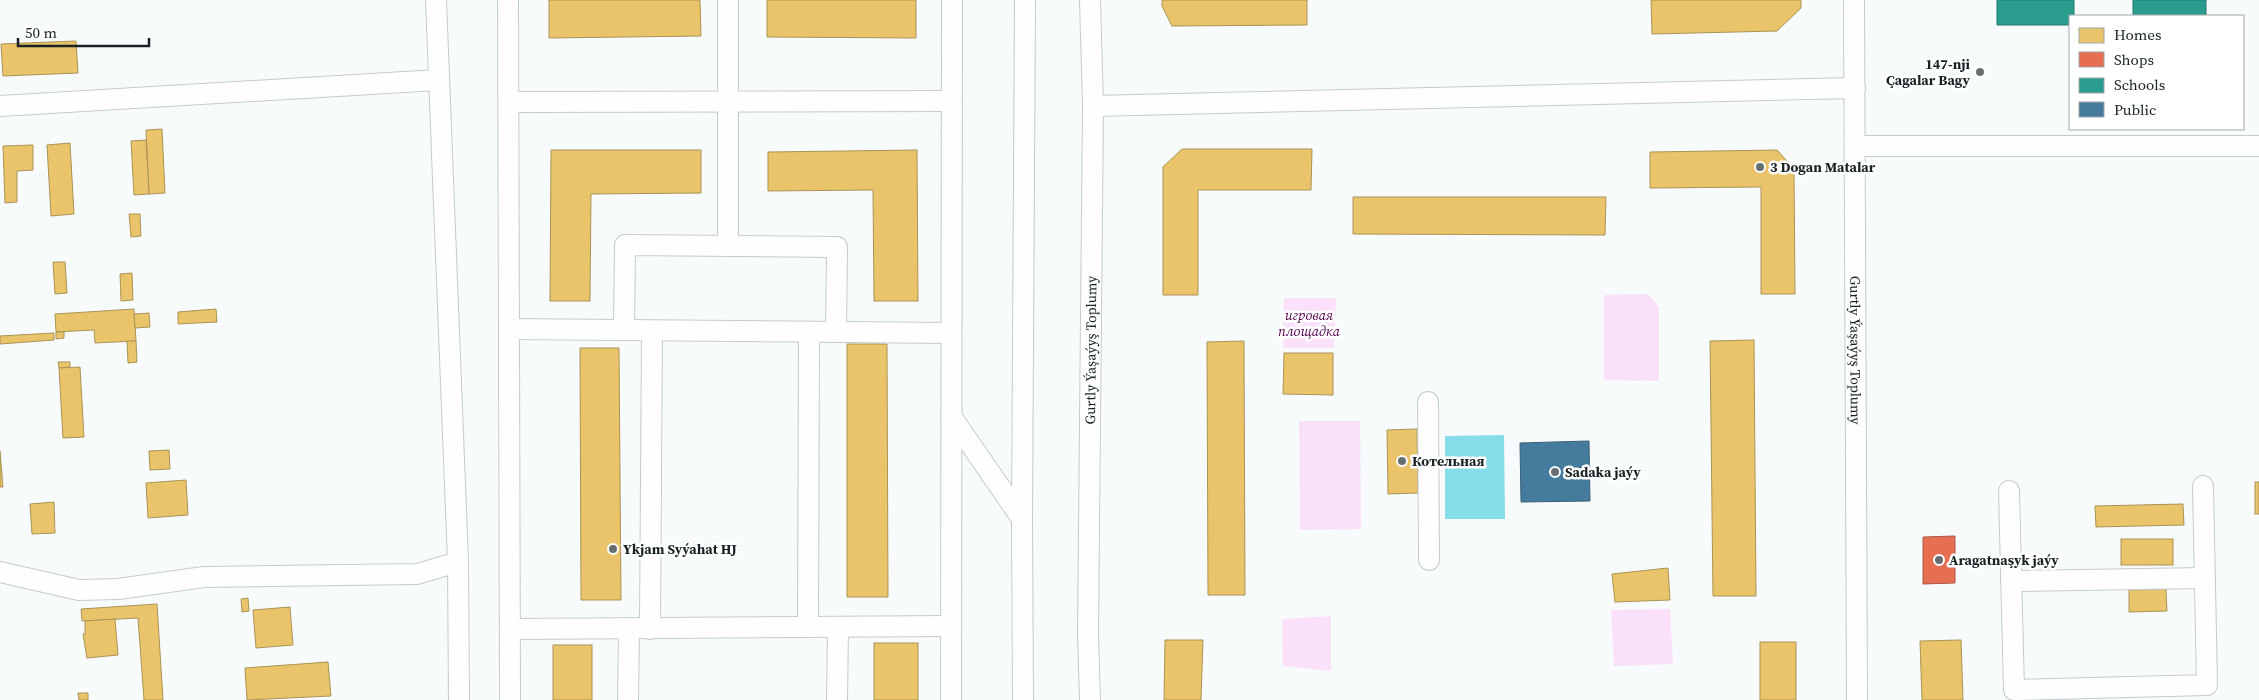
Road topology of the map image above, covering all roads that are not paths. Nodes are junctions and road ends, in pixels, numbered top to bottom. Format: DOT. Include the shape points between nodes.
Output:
graph roads {
  1 [pos="436,0"];
  2 [pos="508,0"];
  3 [pos="728,0"];
  4 [pos="952,0"];
  5 [pos="1025,0"];
  6 [pos="1090,0"];
  7 [pos="1854,0"];
  8 [pos="438,80"];
  9 [pos="1855,88"];
  10 [pos="728,101"];
  11 [pos="952,101"];
  12 [pos="510,102"];
  13 [pos="0,106"];
  14 [pos="1093,106"];
  15 [pos="1855,146"];
  16 [pos="2259,146"];
  17 [pos="728,246"];
  18 [pos="510,329"];
  19 [pos="624,330"];
  20 [pos="652,331"];
  21 [pos="808,332"];
  22 [pos="836,332"];
  23 [pos="951,333"];
  24 [pos="1428,402"];
  25 [pos="951,416"];
  26 [pos="2203,486"];
  27 [pos="2010,491"];
  28 [pos="1022,519"];
  29 [pos="1429,560"];
  30 [pos="458,562"];
  31 [pos="0,572"];
  32 [pos="2205,578"];
  33 [pos="2011,581"];
  34 [pos="951,626"];
  35 [pos="808,627"];
  36 [pos="838,627"];
  37 [pos="510,629"];
  38 [pos="629,629"];
  39 [pos="650,629"];
  40 [pos="1090,676"];
  41 [pos="459,700"];
  42 [pos="510,700"];
  43 [pos="628,700"];
  44 [pos="837,700"];
  45 [pos="951,700"];
  46 [pos="1023,700"];
  47 [pos="1075,700"];
  48 [pos="1090,700"];
  49 [pos="1857,700"];
  1 -- 8 [label="street"];
  2 -- 12 [label="street"];
  3 -- 10 [label="street"];
  4 -- 11 [label="street"];
  5 -- 28 [label="street"];
  6 -- 14 [label="street, Gurtly Ýaşaýyş Toplumy"];
  7 -- 9 [label="street, Gurtly Ýaşaýyş Toplumy"];
  8 -- 13 [label="street"];
  8 -- 30 [label="street"];
  9 -- 14 [label="street"];
  9 -- 15 [label="street, Gurtly Ýaşaýyş Toplumy"];
  10 -- 11 [label="street"];
  10 -- 12 [label="street"];
  10 -- 17 [label="street"];
  11 -- 23 [label="street"];
  12 -- 18 [label="street"];
  14 -- 40 [label="street, Gurtly Ýaşaýyş Toplumy"];
  15 -- 16 [label="street"];
  15 -- 49 [label="street, Gurtly Ýaşaýyş Toplumy"];
  17 -- 19 [label="street" via="625,245"];
  17 -- 22 [label="street" via="837,246"];
  18 -- 19 [label="street"];
  18 -- 37 [label="street"];
  19 -- 20 [label="street"];
  20 -- 21 [label="street"];
  20 -- 39 [label="street"];
  21 -- 22 [label="street"];
  21 -- 35 [label="street"];
  22 -- 23 [label="street"];
  23 -- 25 [label="street"];
  24 -- 29 [label="street"];
  25 -- 28 [label="street"];
  25 -- 34 [label="street"];
  26 -- 32 [label="street"];
  27 -- 33 [label="street"];
  28 -- 46 [label="street"];
  30 -- 31 [label="street" via="417,574 204,577 79,590"];
  30 -- 41 [label="street"];
  32 -- 33 [label="street"];
  32 -- 33 [label="street" via="2207,685 2014,690"];
  34 -- 36 [label="street"];
  34 -- 45 [label="street"];
  35 -- 36 [label="street"];
  35 -- 39 [label="street"];
  36 -- 44 [label="street"];
  37 -- 38 [label="street"];
  37 -- 42 [label="street"];
  38 -- 39 [label="street"];
  38 -- 43 [label="street"];
  40 -- 47 [label="street"];
  40 -- 48 [label="street, Gurtly Ýaşaýyş Toplumy"];
}
